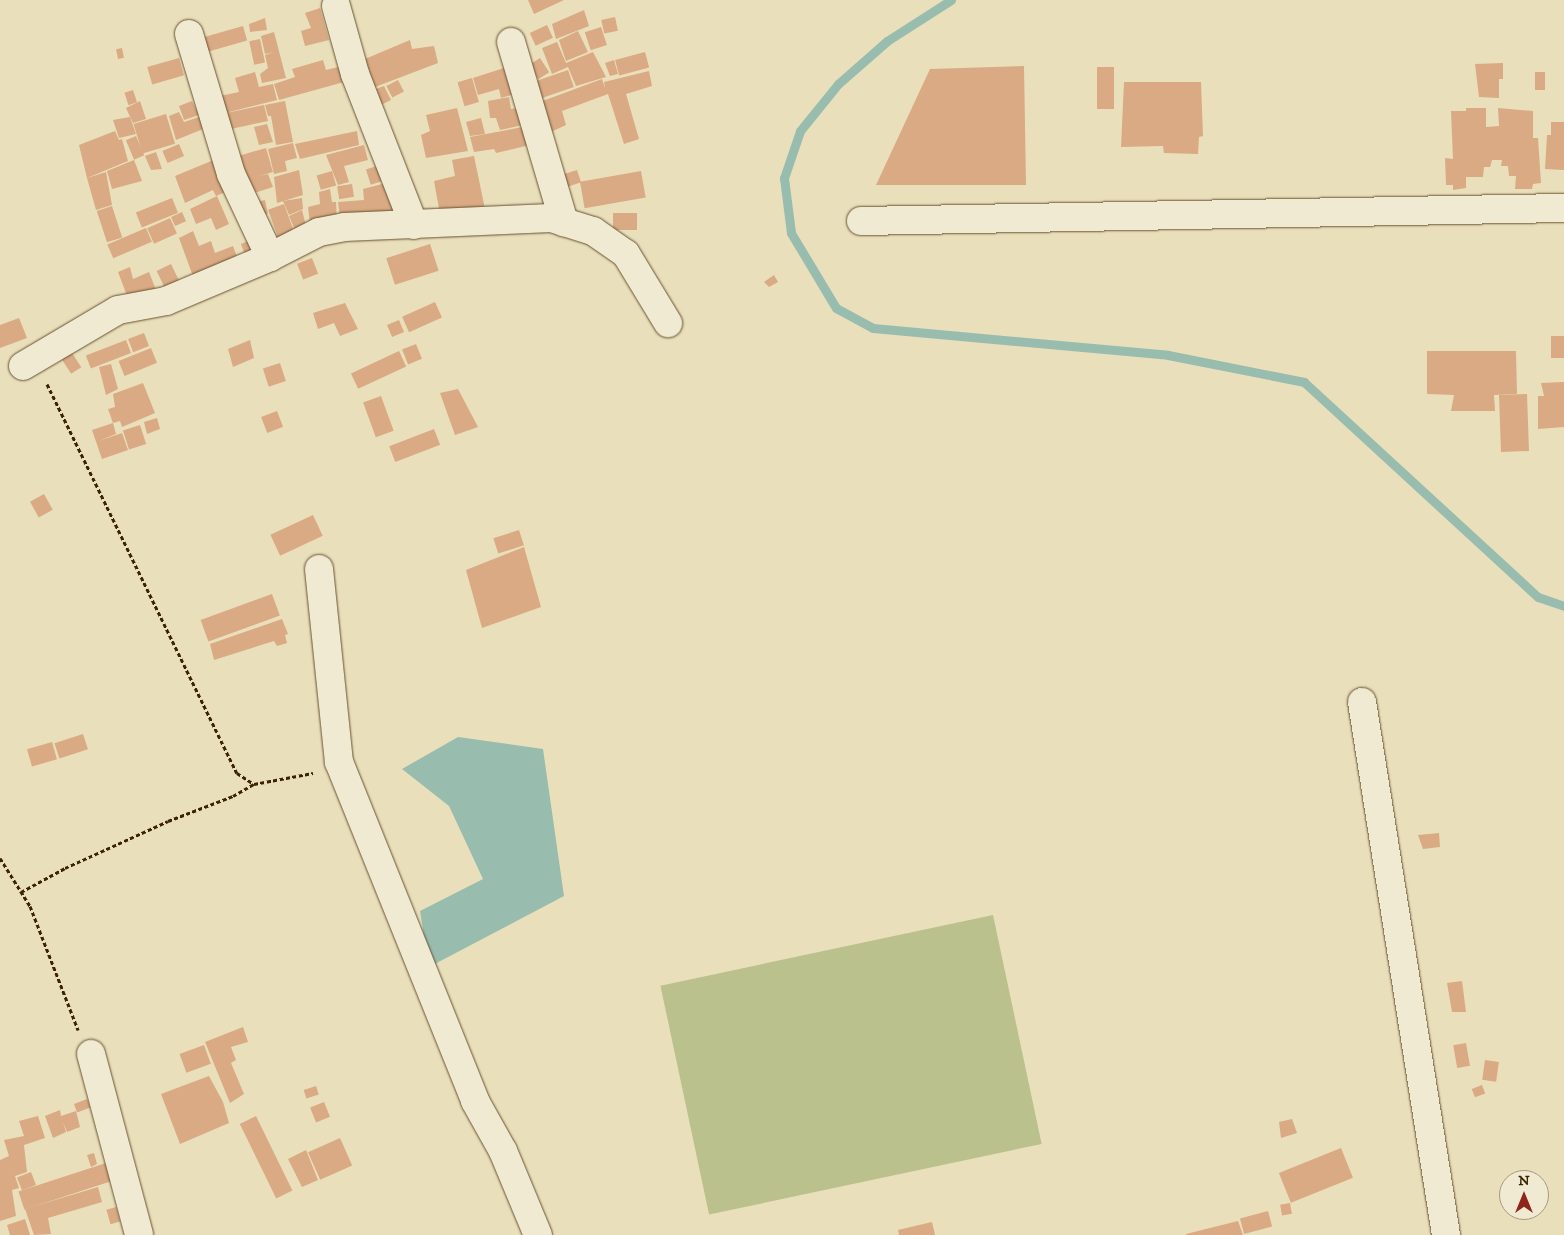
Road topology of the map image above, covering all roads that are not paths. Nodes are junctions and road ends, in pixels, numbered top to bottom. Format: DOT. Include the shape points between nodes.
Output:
graph roads {
  1 [pos="336,6"];
  2 [pos="189,34"];
  3 [pos="511,42"];
  4 [pos="1564,208"];
  5 [pos="564,222"];
  6 [pos="861,222"];
  7 [pos="414,225"];
  8 [pos="270,257"];
  9 [pos="668,323"];
  10 [pos="23,366"];
  11 [pos="320,569"];
  12 [pos="1362,702"];
  13 [pos="91,1054"];
  14 [pos="138,1235"];
  15 [pos="538,1235"];
  16 [pos="1446,1235"];
  1 -- 7 [label="street" via="355,74"];
  2 -- 8 [label="street" via="231,174"];
  3 -- 5 [label="street"];
  4 -- 6 [label="street"];
  5 -- 7 [label="street" via="551,218"];
  5 -- 9 [label="street" via="593,231 626,254"];
  7 -- 8 [label="street" via="344,227 318,232"];
  8 -- 10 [label="street" via="166,301 118,310"];
  11 -- 15 [label="street" via="338,762 476,1101 503,1151"];
  12 -- 16 [label="street"];
  13 -- 14 [label="street"];
}
